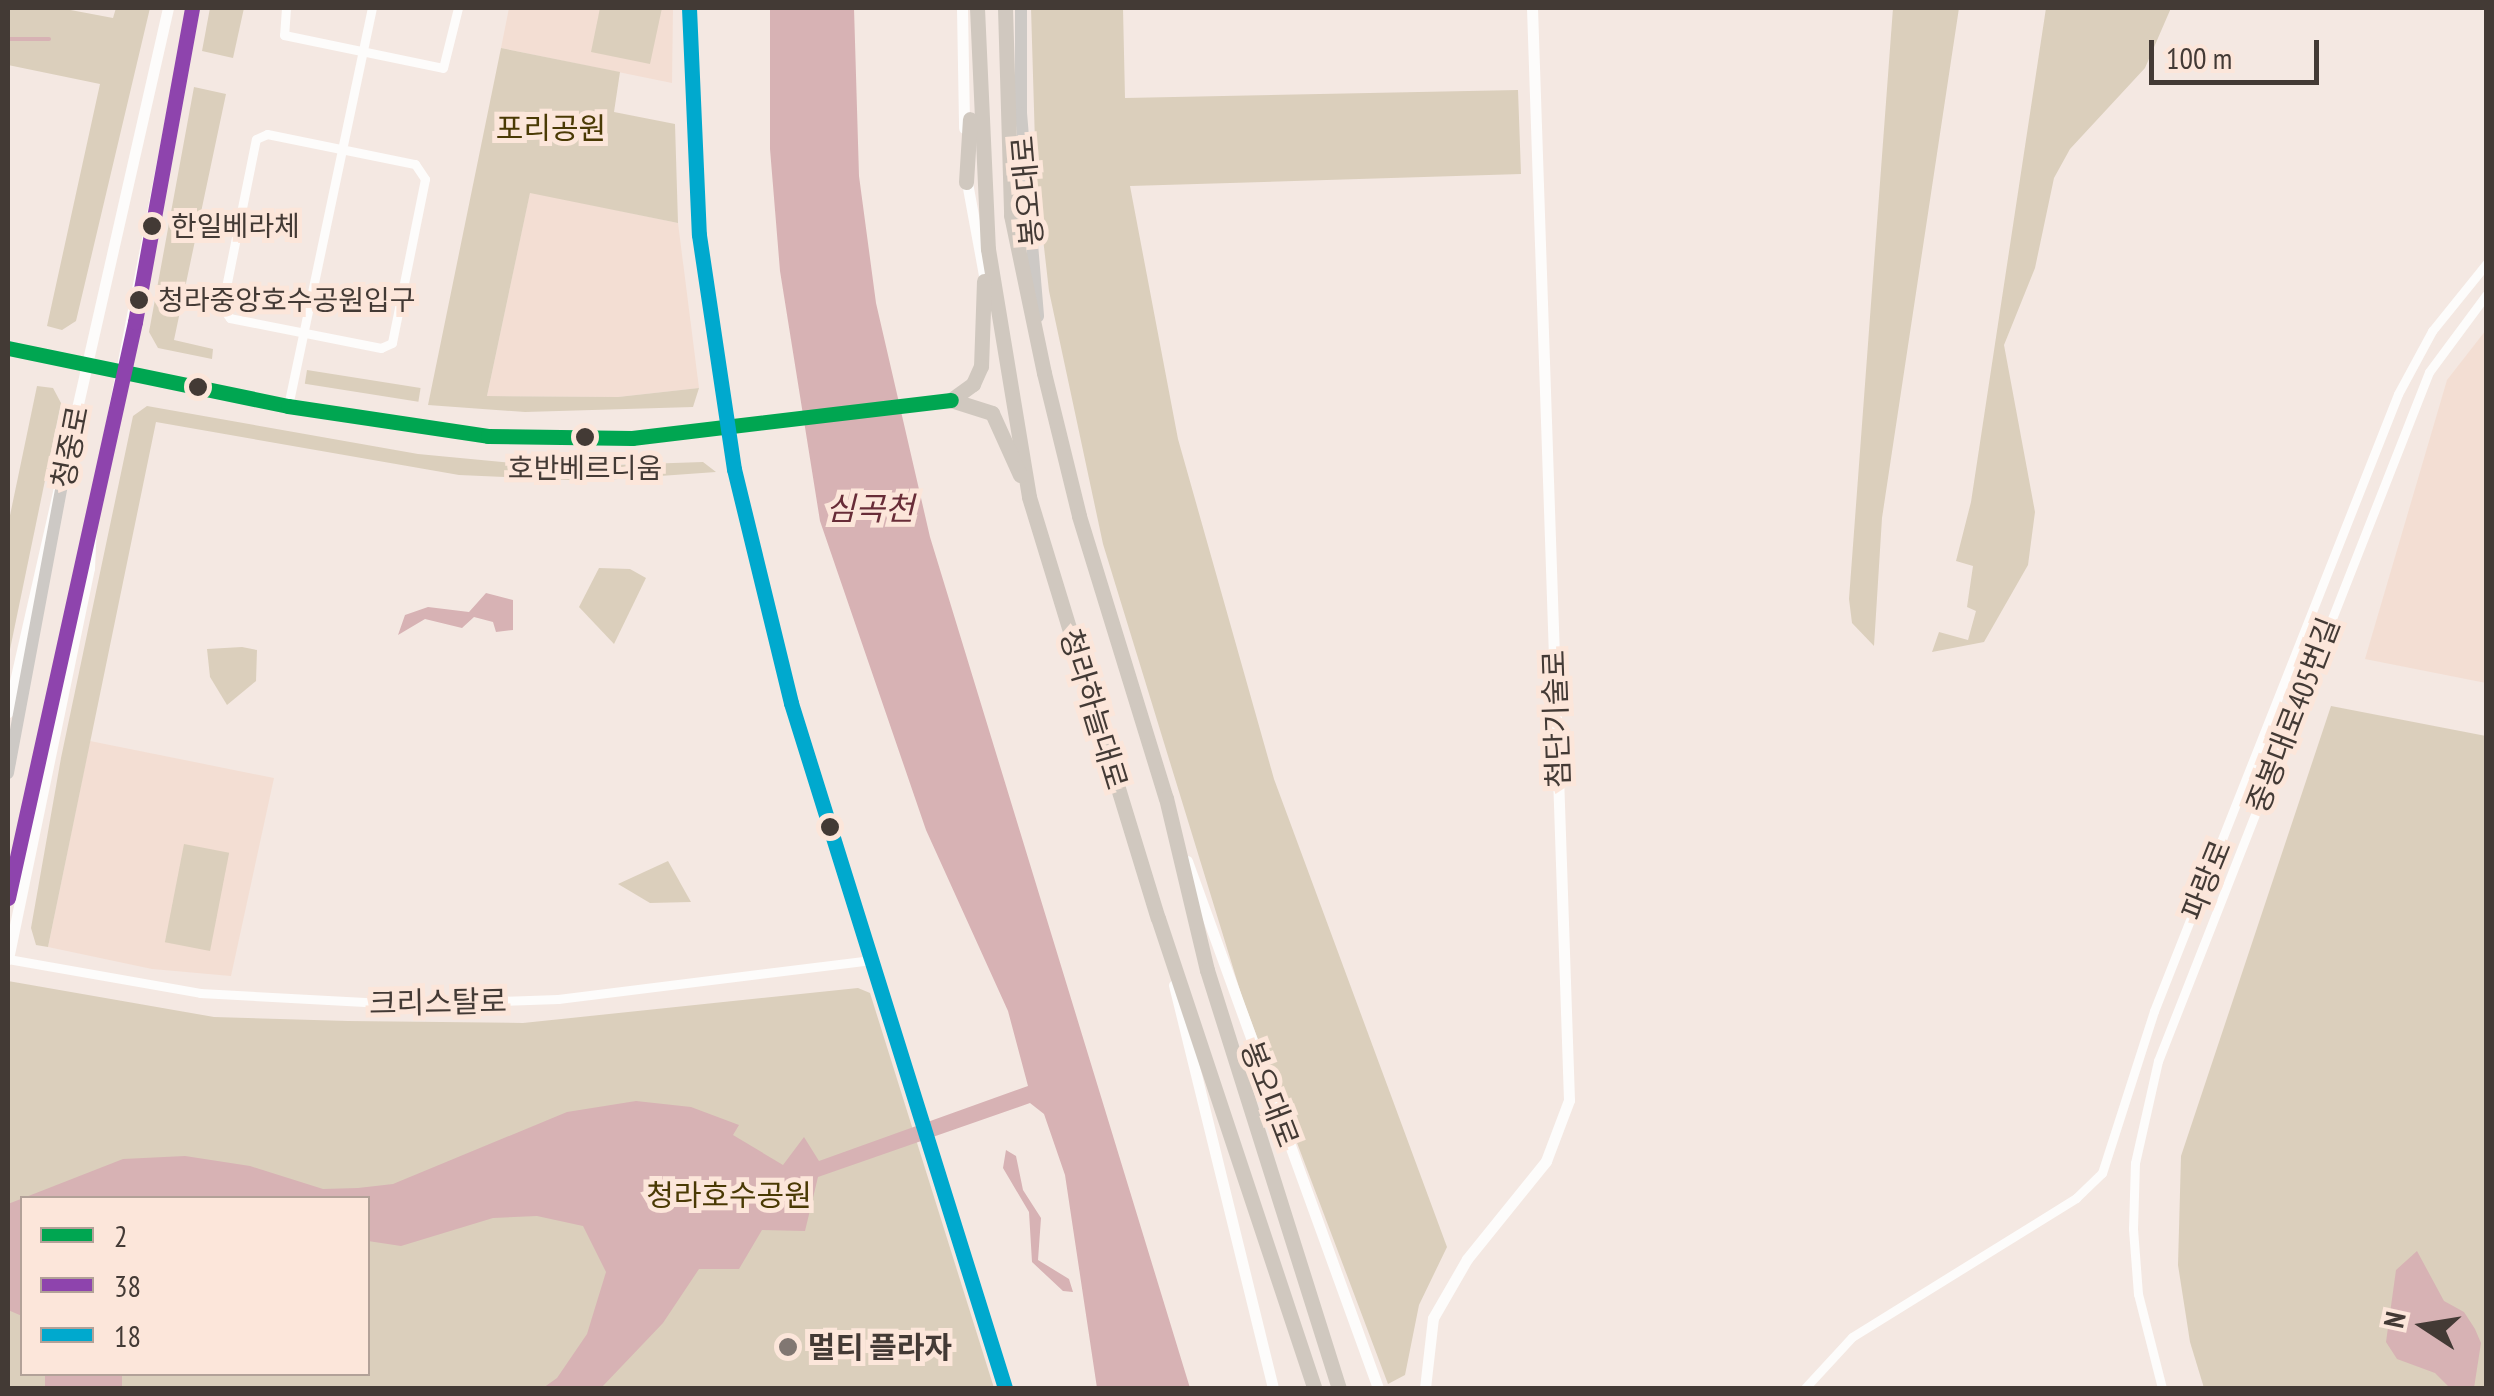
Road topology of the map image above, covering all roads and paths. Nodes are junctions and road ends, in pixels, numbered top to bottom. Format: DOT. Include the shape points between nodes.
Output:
graph roads {
  1 [pos="168,8"];
  2 [pos="192,8"];
  3 [pos="286,8"];
  4 [pos="372,8"];
  5 [pos="458,8"];
  6 [pos="690,8"];
  7 [pos="972,8"];
  8 [pos="1005,8"];
  9 [pos="1021,8"];
  10 [pos="1532,8"];
  11 [pos="362,51"];
  12 [pos="342,149"];
  13 [pos="966,182"];
  14 [pos="2486,264"];
  15 [pos="984,281"];
  16 [pos="2486,295"];
  17 [pos="304,333"];
  18 [pos="8,348"];
  19 [pos="1006,358"];
  20 [pos="89,365"];
  21 [pos="125,372"];
  22 [pos="1044,373"];
  23 [pos="951,400"];
  24 [pos="288,406"];
  25 [pos="726,430"];
  26 [pos="68,453"];
  27 [pos="1029,497"];
  28 [pos="92,525"];
  29 [pos="8,712"];
  30 [pos="8,773"];
  31 [pos="1166,798"];
  32 [pos="10,888"];
  33 [pos="12,913"];
  34 [pos="1158,918"];
  35 [pos="8,959"];
  36 [pos="870,960"];
  37 [pos="1006,1388"];
  38 [pos="1273,1388"];
  39 [pos="1314,1388"];
  40 [pos="1340,1388"];
  41 [pos="1378,1388"];
  42 [pos="1425,1388"];
  43 [pos="1805,1388"];
  44 [pos="2162,1388"];
  1 -- 20 [label="street, 청중로"];
  2 -- 21 [label="street, 청중로"];
  3 -- 11 [label="street" via="284,35"];
  4 -- 11 [label="street"];
  5 -- 11 [label="street" via="443,68"];
  6 -- 25 [label="street" via="699,235"];
  7 -- 13 [label="highway"];
  7 -- 19 [label="highway, 청라하늘대로" via="988,249"];
  8 -- 22 [label="highway, 청라하늘대로" via="1010,215"];
  9 -- 22 [label="main road, 봉오대로" via="1024,178"];
  10 -- 42 [label="street, 첨단기술로" via="1568,1100 1546,1161 1467,1260 1433,1318"];
  11 -- 12 [label="street"];
  12 -- 17 [label="street"];
  12 -- 17 [label="street" via="267,134 256,139 248,176 222,307 230,318"];
  12 -- 17 [label="street" via="415,164 424,179 392,343 381,348"];
  13 -- 15 [label="street, 봉오대로"];
  14 -- 43 [label="street, 파랑로" via="2432,331 2398,394 2154,1011 2102,1173 2076,1198 1852,1338"];
  15 -- 19 [label="street, 봉오대로"];
  15 -- 23 [label="highway" via="981,366 973,384"];
  16 -- 44 [label="street, 중봉대로405번길" via="2429,372 2158,1061 2135,1163 2133,1229 2138,1294"];
  17 -- 24 [label="street"];
  18 -- 20 [label="street"];
  19 -- 27 [label="highway, 청라하늘대로"];
  20 -- 21 [label="street"];
  20 -- 26 [label="street, 청중로"];
  21 -- 24 [label="street"];
  21 -- 28 [label="street, 청중로"];
  22 -- 31 [label="highway, 청라하늘대로" via="1079,516"];
  23 -- 25 [label="street"];
  23 -- 27 [label="highway" via="992,414"];
  24 -- 25 [label="street" via="488,436 632,438"];
  25 -- 36 [label="street" via="791,703"];
  26 -- 29 [label="street" via="52,495"];
  26 -- 30 [label="main road, 청중로"];
  27 -- 34 [label="highway, 청라하늘대로"];
  28 -- 32 [label="main road, 청중로"];
  28 -- 33 [label="street" via="89,568"];
  31 -- 40 [label="highway, 청라하늘대로" via="1207,970"];
  31 -- 41 [label="street, 봉오대로"];
  33 -- 35 [label="street"];
  34 -- 38 [label="street, 봉오대로"];
  34 -- 39 [label="highway, 청라하늘대로"];
  35 -- 36 [label="street, 크리스탈로" via="180,990 402,1004 558,999"];
  36 -- 37 [label="street"];
}
